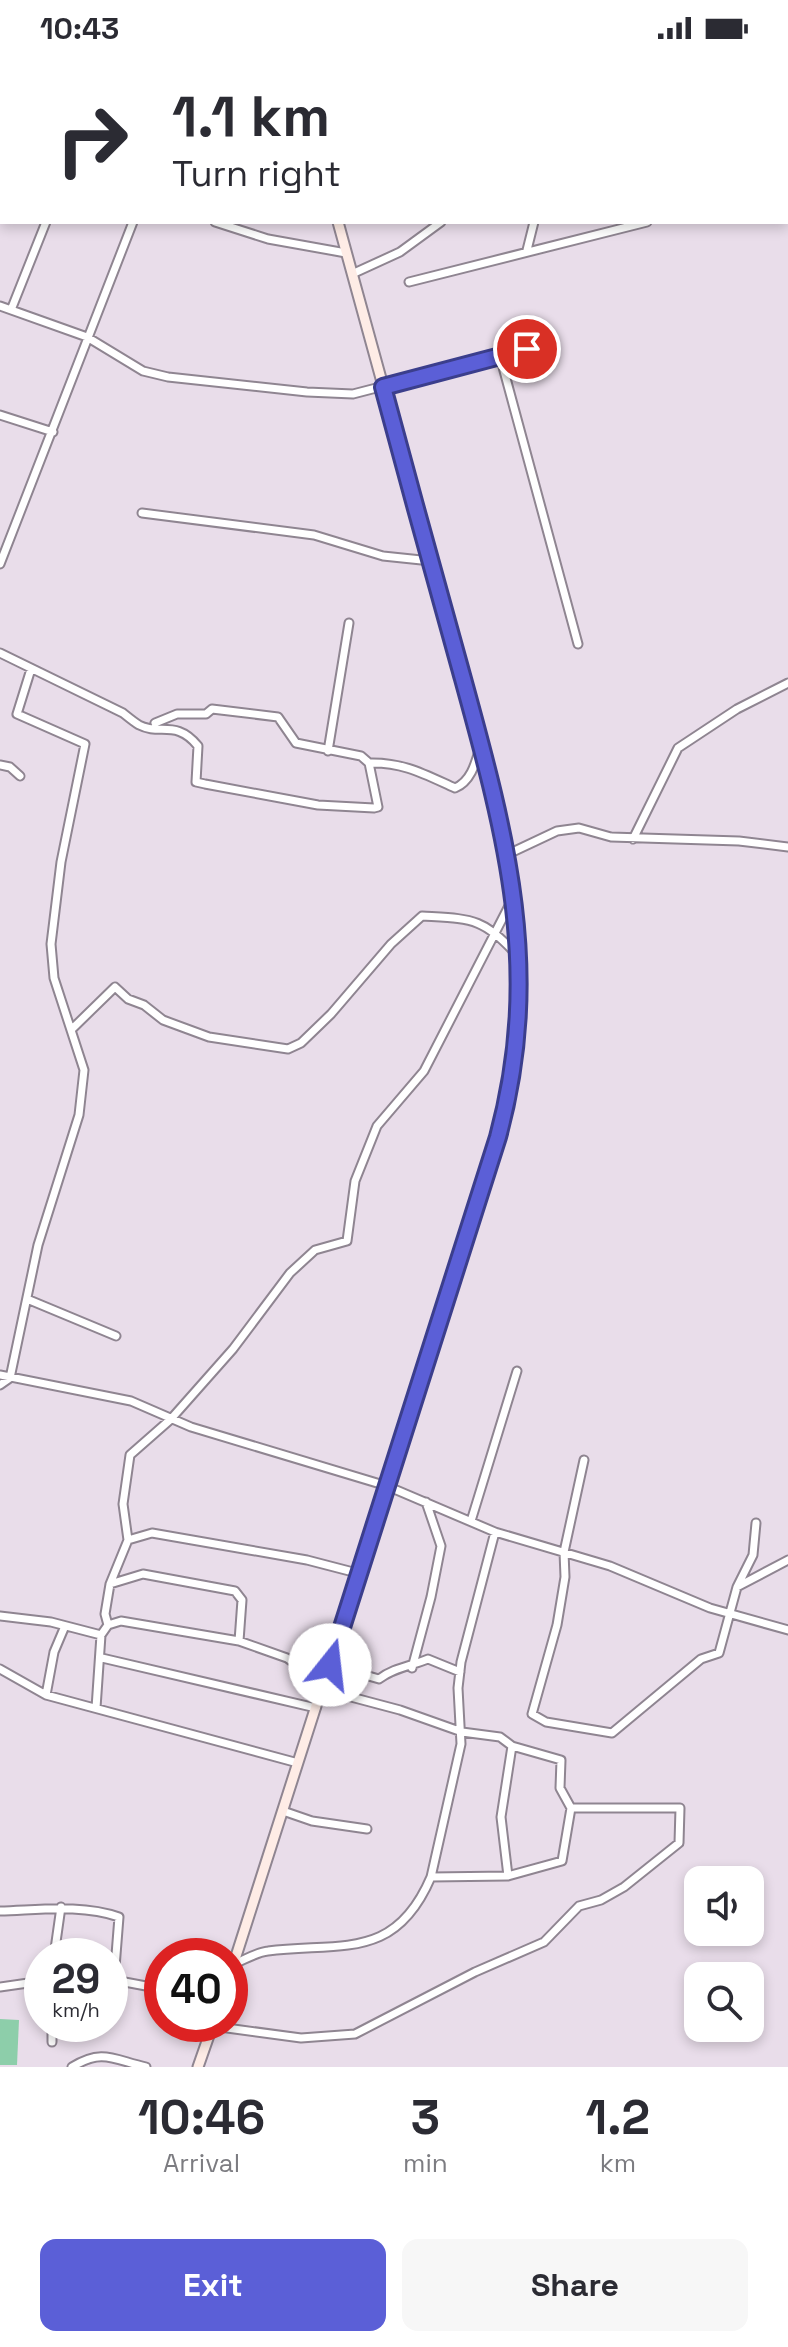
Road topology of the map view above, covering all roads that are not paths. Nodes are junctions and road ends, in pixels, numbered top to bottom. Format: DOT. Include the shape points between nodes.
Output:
graph roads {
  1 [pos="45,224"];
  2 [pos="132,224"];
  3 [pos="221,224"];
  4 [pos="339,224"];
  5 [pos="438,224"];
  6 [pos="534,224"];
  7 [pos="638,224"];
  8 [pos="527,250"];
  9 [pos="346,253"];
  10 [pos="352,274"];
  11 [pos="409,282"];
  12 [pos="0,306"];
  13 [pos="11,310"];
  14 [pos="87,337"];
  15 [pos="527,349"];
  16 [pos="500,356"];
  17 [pos="383,387"];
  18 [pos="0,415"];
  19 [pos="53,432"];
  20 [pos="142,513"];
  21 [pos="431,561"];
  22 [pos="0,564"];
  23 [pos="349,623"];
  24 [pos="578,644"];
  25 [pos="0,653"];
  26 [pos="31,669"];
  27 [pos="788,683"];
  28 [pos="141,727"];
  29 [pos="481,744"];
  30 [pos="328,751"];
  31 [pos="369,763"];
  32 [pos="0,765"];
  33 [pos="20,776"];
  34 [pos="633,839"];
  35 [pos="788,847"];
  36 [pos="506,855"];
  37 [pos="514,896"];
  38 [pos="495,931"];
  39 [pos="520,959"];
  40 [pos="73,1028"];
  41 [pos="27,1299"];
  42 [pos="116,1336"];
  43 [pos="517,1371"];
  44 [pos="0,1375"];
  45 [pos="10,1378"];
  46 [pos="0,1385"];
  47 [pos="171,1419"];
  48 [pos="584,1460"];
  49 [pos="387,1486"];
  50 [pos="426,1502"];
  51 [pos="471,1521"];
  52 [pos="756,1523"];
  53 [pos="495,1532"];
  54 [pos="128,1540"];
  55 [pos="564,1552"];
  56 [pos="788,1560"];
  57 [pos="357,1573"];
  58 [pos="110,1584"];
  59 [pos="737,1587"];
  60 [pos="730,1613"];
  61 [pos="0,1616"];
  62 [pos="108,1625"];
  63 [pos="65,1626"];
  64 [pos="788,1630"];
  65 [pos="101,1635"];
  66 [pos="239,1641"];
  67 [pos="102,1658"];
  68 [pos="330,1665"];
  69 [pos="412,1668"];
  70 [pos="0,1669"];
  71 [pos="460,1672"];
  72 [pos="324,1681"];
  73 [pos="46,1695"];
  74 [pos="96,1708"];
  75 [pos="316,1708"];
  76 [pos="462,1732"];
  77 [pos="512,1746"];
  78 [pos="298,1763"];
  79 [pos="571,1808"];
  80 [pos="283,1811"];
  81 [pos="367,1829"];
  82 [pos="508,1876"];
  83 [pos="431,1877"];
  84 [pos="61,1907"];
  85 [pos="0,1911"];
  86 [pos="57,1938"];
  87 [pos="242,1938"];
  88 [pos="248,1958"];
  89 [pos="24,1984"];
  90 [pos="144,1986"];
  91 [pos="0,1987"];
  92 [pos="248,2030"];
  93 [pos="206,2042"];
  94 [pos="72,2067"];
  95 [pos="146,2067"];
  96 [pos="198,2067"];
  1 -- 13 [label="street"];
  2 -- 14 [label="street"];
  3 -- 9 [label="street" via="268,239"];
  4 -- 9 [label="street"];
  5 -- 10 [label="street" via="400,252"];
  6 -- 8 [label="street"];
  7 -- 8 [label="street"];
  8 -- 11 [label="street"];
  9 -- 10 [label="street"];
  10 -- 17 [label="street"];
  12 -- 13 [label="street"];
  13 -- 14 [label="street"];
  14 -- 17 [label="street" via="143,371 168,377 307,392 353,394"];
  14 -- 19 [label="street"];
  15 -- 16 [label="street"];
  16 -- 17 [label="street"];
  16 -- 24 [label="street"];
  17 -- 21 [label="street"];
  18 -- 19 [label="street"];
  19 -- 22 [label="street"];
  20 -- 21 [label="street" via="314,535 383,556"];
  21 -- 29 [label="street"];
  23 -- 30 [label="street"];
  25 -- 26 [label="street"];
  26 -- 28 [label="street"];
  26 -- 40 [label="street" via="17,714 85,744 51,944 54,978"];
  27 -- 34 [label="street" via="678,748"];
  28 -- 30 [label="street" via="212,709 258,712 278,717 296,743"];
  28 -- 31 [label="street" via="166,727 188,735 198,746 196,782 318,805 378,807"];
  29 -- 31 [label="street" via="461,787 415,768"];
  29 -- 36 [label="street"];
  30 -- 31 [label="street" via="361,756"];
  32 -- 33 [label="street"];
  34 -- 35 [label="street"];
  34 -- 36 [label="street" via="579,828 557,831"];
  36 -- 37 [label="street"];
  37 -- 38 [label="street"];
  37 -- 39 [label="street"];
  38 -- 39 [label="street"];
  38 -- 40 [label="street" via="468,918 422,916 331,1014 288,1049 209,1037 163,1020 115,987"];
  38 -- 47 [label="street" via="424,1071 377,1126 355,1181 347,1241 315,1250 290,1273"];
  39 -- 49 [label="street" via="520,1017 509,1097"];
  40 -- 41 [label="street" via="84,1070 79,1115"];
  41 -- 42 [label="street"];
  41 -- 45 [label="street"];
  43 -- 51 [label="street"];
  44 -- 45 [label="street"];
  45 -- 46 [label="street"];
  45 -- 47 [label="street" via="131,1401"];
  47 -- 49 [label="street"];
  47 -- 54 [label="street" via="130,1455 123,1504"];
  48 -- 55 [label="street"];
  49 -- 50 [label="street"];
  49 -- 57 [label="street"];
  50 -- 51 [label="street"];
  50 -- 69 [label="street" via="441,1546"];
  51 -- 53 [label="street"];
  52 -- 59 [label="street" via="753,1555"];
  53 -- 55 [label="street"];
  53 -- 71 [label="street"];
  54 -- 57 [label="street" via="152,1533 180,1537"];
  54 -- 58 [label="street"];
  55 -- 60 [label="street"];
  55 -- 60 [label="street" via="557,1625 532,1714 546,1722 612,1733 701,1659 719,1653"];
  56 -- 59 [label="street"];
  57 -- 68 [label="street"];
  58 -- 62 [label="street"];
  58 -- 66 [label="street" via="143,1574 235,1591 242,1600"];
  59 -- 60 [label="street"];
  60 -- 64 [label="street"];
  61 -- 63 [label="street"];
  62 -- 65 [label="street"];
  62 -- 66 [label="street" via="133,1622"];
  63 -- 65 [label="street"];
  63 -- 73 [label="street"];
  65 -- 67 [label="street"];
  66 -- 72 [label="street" via="287,1658"];
  67 -- 74 [label="street"];
  67 -- 75 [label="street"];
  68 -- 69 [label="street" via="379,1679 391,1670"];
  68 -- 72 [label="street"];
  69 -- 71 [label="street" via="428,1659"];
  70 -- 73 [label="street"];
  71 -- 76 [label="street"];
  72 -- 75 [label="street"];
  72 -- 76 [label="street" via="336,1693"];
  73 -- 74 [label="street"];
  74 -- 78 [label="street"];
  75 -- 78 [label="street"];
  76 -- 77 [label="street" via="500,1737"];
  76 -- 83 [label="street"];
  77 -- 79 [label="street" via="561,1760 560,1788"];
  77 -- 82 [label="street" via="501,1817"];
  78 -- 80 [label="street"];
  79 -- 82 [label="street" via="562,1861"];
  79 -- 92 [label="street" via="680,1808 679,1843 624,1887 579,1906 544,1942 355,2034 301,2038"];
  80 -- 81 [label="street"];
  80 -- 87 [label="street"];
  82 -- 83 [label="street"];
  83 -- 88 [label="street" via="419,1905 362,1945 265,1951"];
  84 -- 85 [label="street"];
  84 -- 86 [label="street"];
  84 -- 90 [label="street" via="119,1917 114,1980"];
  89 -- 91 [label="street"];
  93 -- 96 [label="street"];
  94 -- 95 [label="street" via="88,2057 107,2055"];
}
